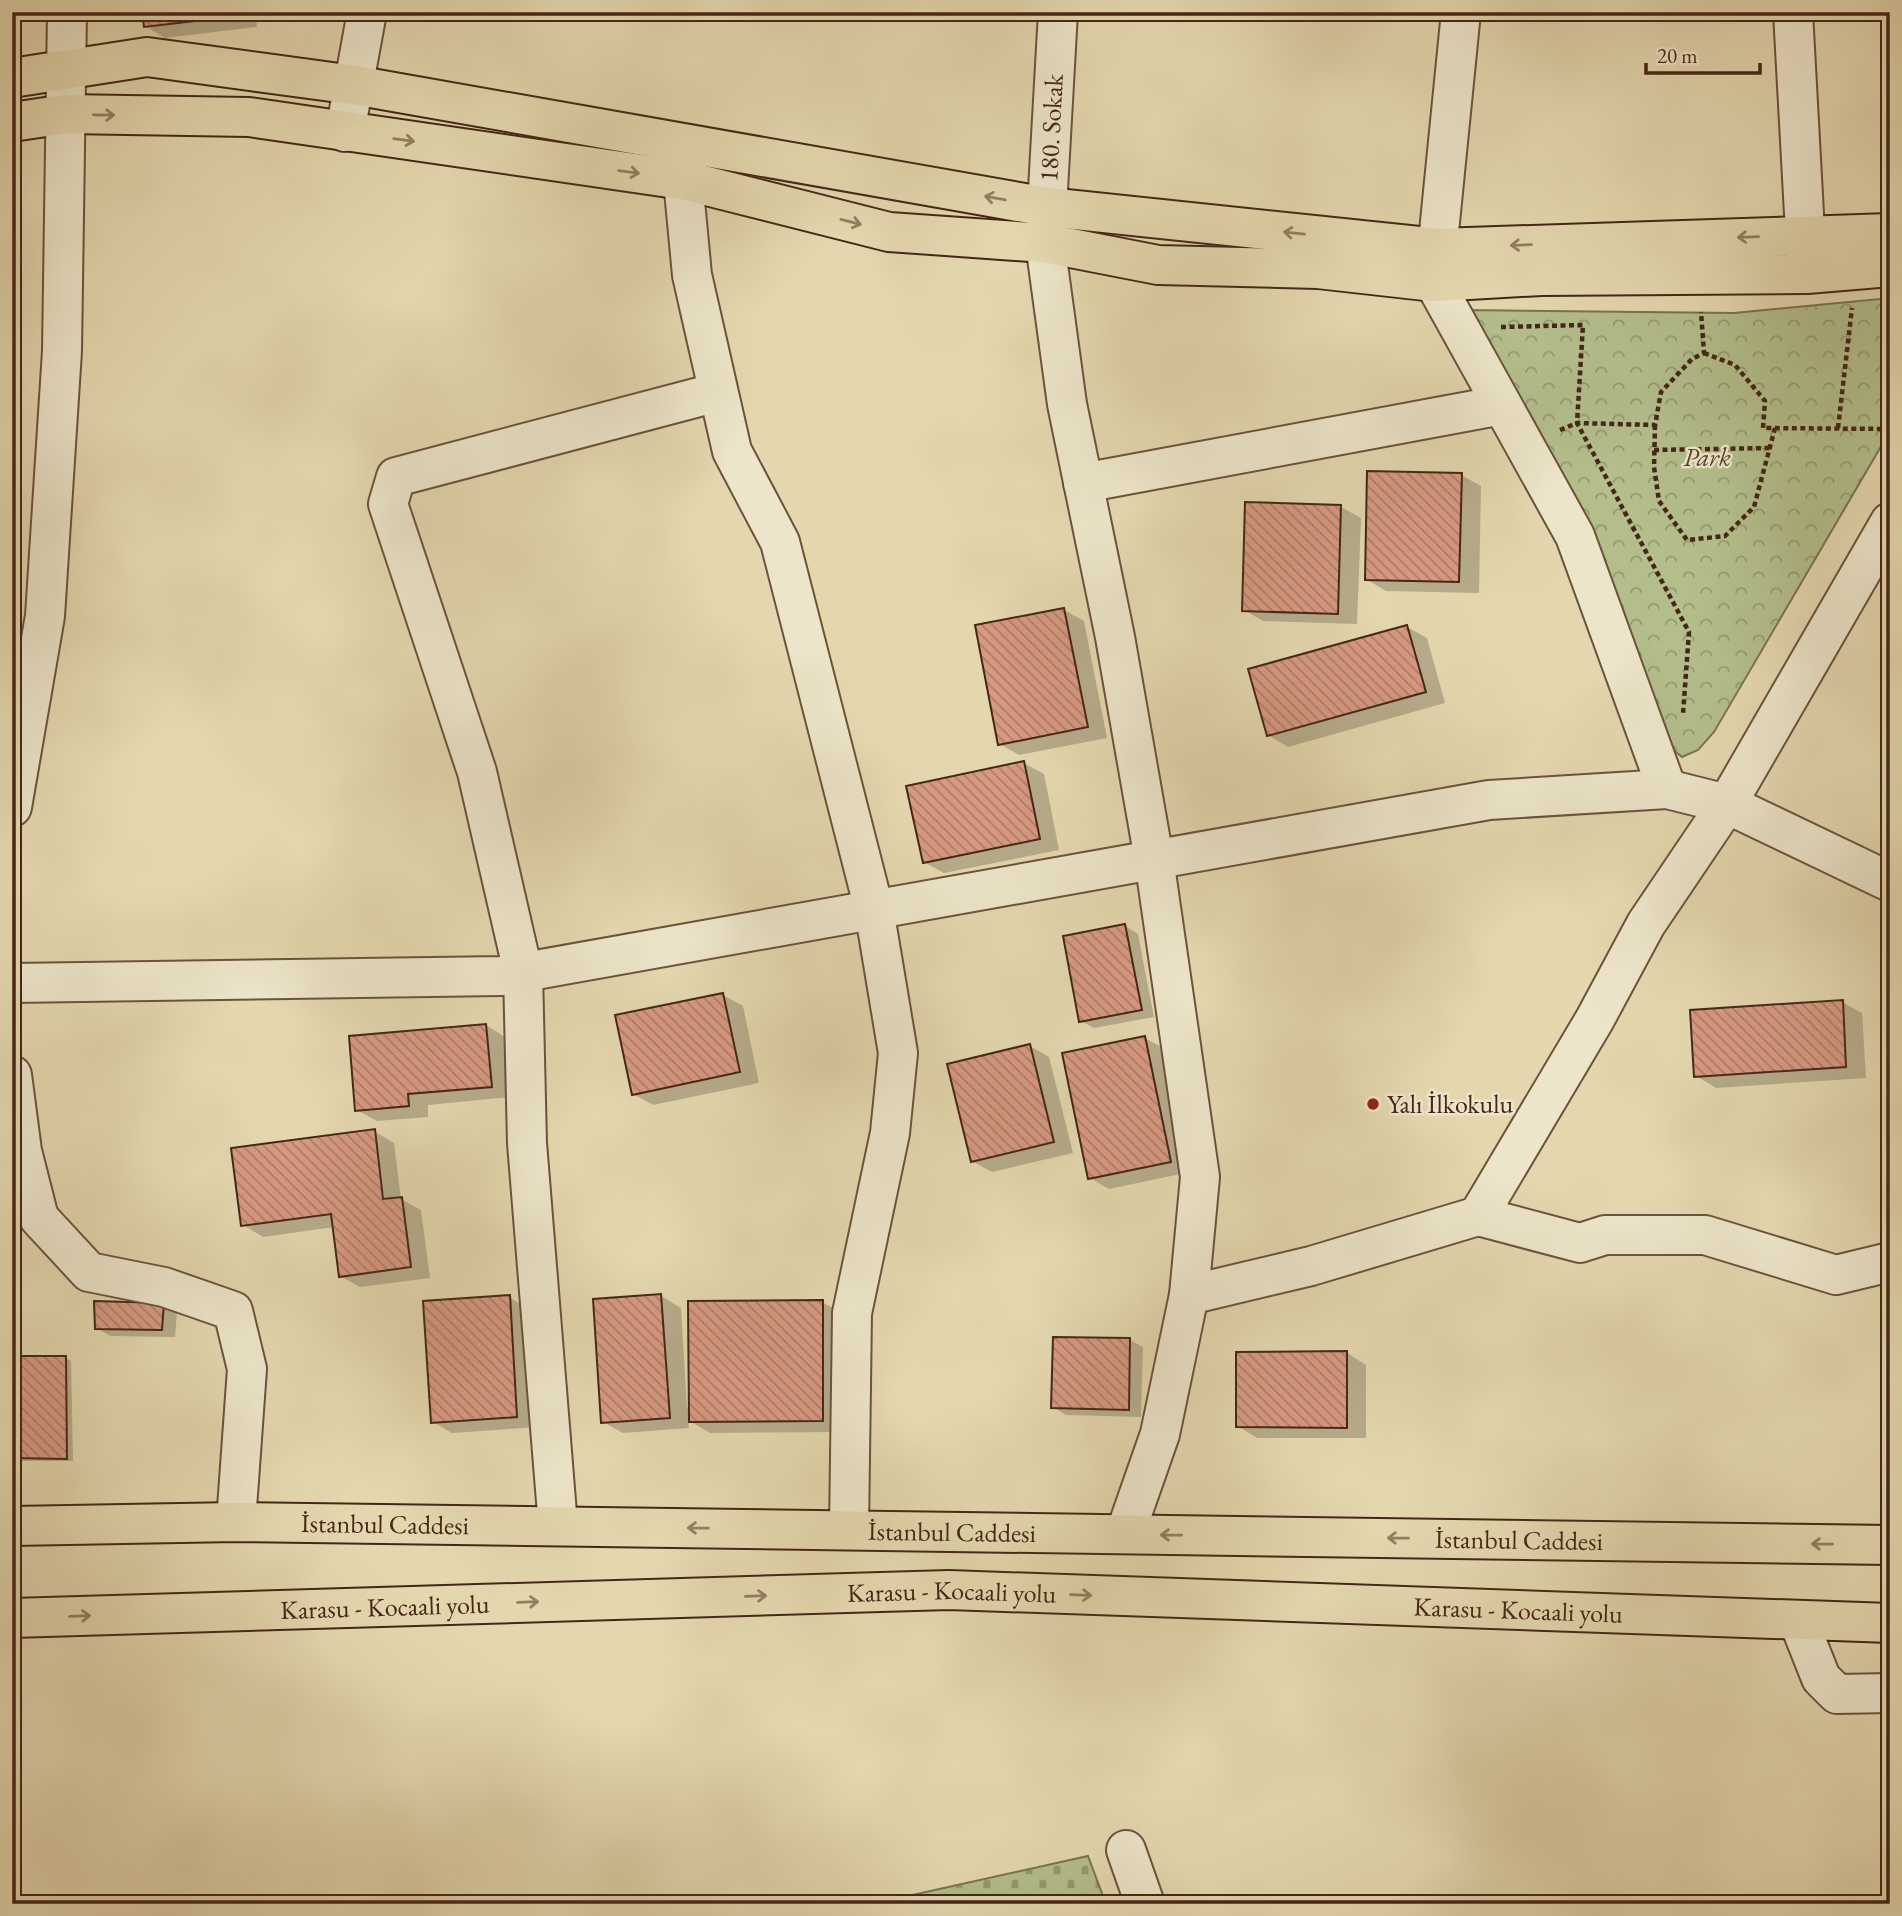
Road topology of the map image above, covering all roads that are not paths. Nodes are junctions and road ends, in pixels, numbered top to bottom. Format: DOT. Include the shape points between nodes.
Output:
graph roads {
  1 [pos="67,12"];
  2 [pos="367,12"];
  3 [pos="1058,12"];
  4 [pos="1461,12"];
  5 [pos="1793,12"];
  6 [pos="66,69"];
  7 [pos="12,78"];
  8 [pos="354,85"];
  9 [pos="66,114"];
  10 [pos="12,122"];
  11 [pos="345,132"];
  12 [pos="683,180"];
  13 [pos="1046,225"];
  14 [pos="1890,233"];
  15 [pos="1805,235"];
  16 [pos="1436,265"];
  17 [pos="1873,269"];
  18 [pos="1807,274"];
  19 [pos="718,392"];
  20 [pos="1502,405"];
  21 [pos="1083,483"];
  22 [pos="1890,522"];
  23 [pos="19,730"];
  24 [pos="1667,789"];
  25 [pos="1727,804"];
  26 [pos="12,807"];
  27 [pos="1154,859"];
  28 [pos="1890,882"];
  29 [pos="874,909"];
  30 [pos="523,972"];
  31 [pos="12,983"];
  32 [pos="12,1075"];
  33 [pos="1478,1216"];
  34 [pos="1890,1262"];
  35 [pos="1189,1295"];
  36 [pos="236,1522"];
  37 [pos="12,1525"];
  38 [pos="558,1526"];
  39 [pos="849,1530"];
  40 [pos="1125,1534"];
  41 [pos="1890,1545"];
  42 [pos="12,1618"];
  43 [pos="1798,1620"];
  44 [pos="1890,1623"];
  45 [pos="1890,1693"];
  46 [pos="1126,1850"];
  47 [pos="1145,1904"];
  1 -- 6 [label="street"];
  2 -- 8 [label="street"];
  3 -- 13 [label="street, 180. Sokak"];
  4 -- 16 [label="street"];
  5 -- 15 [label="street"];
  6 -- 7 [label="main road"];
  6 -- 8 [label="main road" via="147,57"];
  6 -- 9 [label="street"];
  8 -- 11 [label="street"];
  13 -- 8 [label="main road, one-way"];
  9 -- 10 [label="main road"];
  9 -- 11 [label="main road, one-way" via="249,117"];
  9 -- 23 [label="street" via="62,351 45,616"];
  11 -- 12 [label="main road, one-way"];
  12 -- 13 [label="main road, one-way" via="889,232"];
  12 -- 19 [label="street" via="692,275"];
  13 -- 16 [label="main road" via="1158,265 1318,270"];
  13 -- 21 [label="street, 180. Sokak" via="1067,404"];
  14 -- 15 [label="main road"];
  15 -- 16 [label="main road, one-way"];
  15 -- 18 [label="street"];
  16 -- 18 [label="main road" via="1541,276"];
  16 -- 20 [label="street"];
  17 -- 18 [label="main road"];
  19 -- 29 [label="street" via="732,451 780,542"];
  19 -- 30 [label="street" via="396,477 388,505 477,772"];
  20 -- 21 [label="street"];
  20 -- 24 [label="street" via="1575,536"];
  21 -- 27 [label="street, 180. Sokak"];
  22 -- 25 [label="street"];
  23 -- 26 [label="street"];
  24 -- 25 [label="street"];
  24 -- 27 [label="street" via="1489,800"];
  25 -- 28 [label="street"];
  25 -- 33 [label="street" via="1646,924"];
  27 -- 29 [label="street"];
  27 -- 35 [label="street, 180. Sokak" via="1199,1177"];
  29 -- 30 [label="street"];
  29 -- 39 [label="street" via="898,1054 890,1133 852,1313"];
  30 -- 31 [label="street" via="502,976"];
  30 -- 38 [label="street" via="527,1143"];
  32 -- 36 [label="street" via="22,1151 39,1217 89,1272 164,1287 233,1311 247,1369"];
  33 -- 34 [label="street" via="1580,1243 1605,1235 1705,1234 1836,1275"];
  33 -- 35 [label="street" via="1311,1266"];
  35 -- 40 [label="street, 180. Sokak" via="1160,1434"];
  36 -- 37 [label="main road, İstanbul Caddesi"];
  36 -- 38 [label="main road, İstanbul Caddesi"];
  39 -- 38 [label="main road, İstanbul Caddesi, one-way"];
  39 -- 40 [label="main road, İstanbul Caddesi"];
  41 -- 40 [label="main road, İstanbul Caddesi, one-way"];
  42 -- 43 [label="main road, Karasu - Kocaali yolu, one-way" via="948,1590"];
  43 -- 44 [label="main road, Karasu - Kocaali yolu"];
  43 -- 45 [label="street" via="1821,1678 1837,1694"];
  46 -- 47 [label="street"];
}
